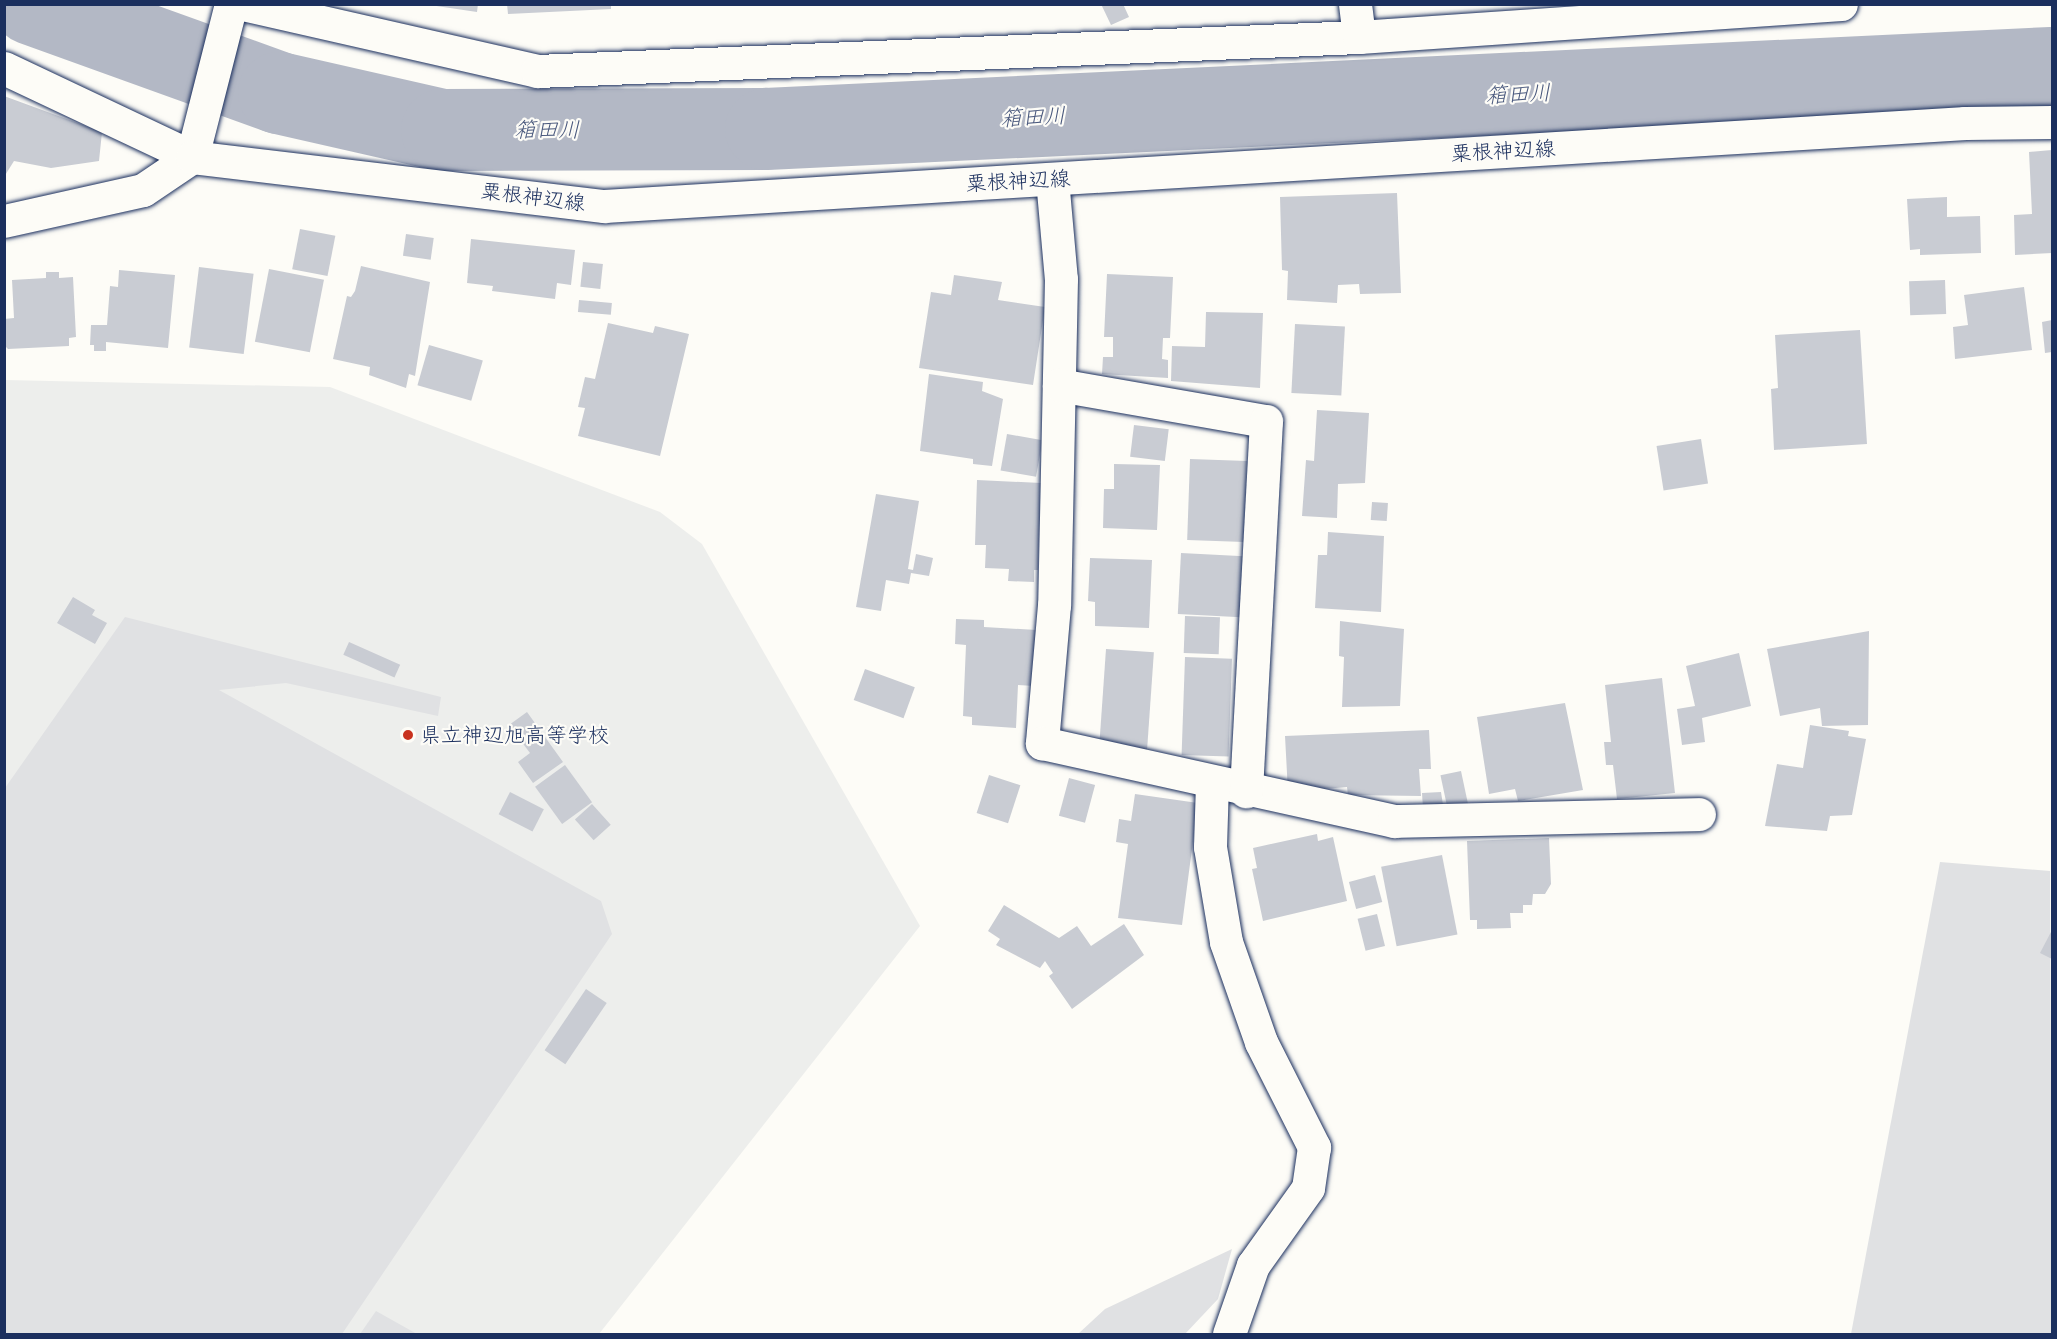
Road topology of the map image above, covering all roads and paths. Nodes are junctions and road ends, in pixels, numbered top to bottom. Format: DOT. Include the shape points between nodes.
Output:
graph roads {
  1 [pos="1355,4"];
  2 [pos="1841,4"];
  3 [pos="234,10"];
  4 [pos="1359,37"];
  5 [pos="4,68"];
  6 [pos="2052,122"];
  7 [pos="196,147"];
  8 [pos="1052,179"];
  9 [pos="4,221"];
  10 [pos="1059,386"];
  11 [pos="1212,783"];
  12 [pos="1246,791"];
  13 [pos="1699,814"];
  14 [pos="1229,1335"];
  1 -- 4 [label="street"];
  2 -- 4 [label="street"];
  3 -- 4 [label="street" via="537,71"];
  3 -- 7 [label="street"];
  5 -- 7 [label="street, 粟根神辺線"];
  6 -- 8 [label="street, 粟根神辺線" via="1965,123"];
  7 -- 8 [label="street, 粟根神辺線" via="604,206"];
  7 -- 9 [label="street" via="143,190"];
  8 -- 10 [label="street" via="1061,279"];
  10 -- 11 [label="street" via="1053,605 1042,743"];
  10 -- 12 [label="street" via="1266,421"];
  11 -- 12 [label="street"];
  11 -- 14 [label="street" via="1210,847 1226,942 1261,1042 1314,1147 1308,1188 1252,1264"];
  12 -- 13 [label="street" via="1394,821"];
}
